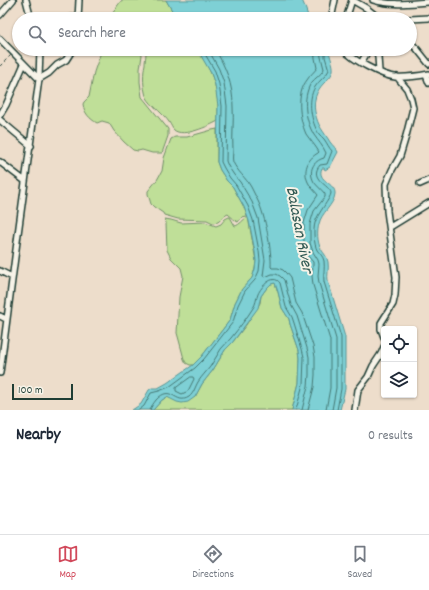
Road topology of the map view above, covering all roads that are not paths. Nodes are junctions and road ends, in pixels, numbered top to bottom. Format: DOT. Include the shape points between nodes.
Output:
graph roads {
  1 [pos="13,0"];
  2 [pos="26,0"];
  3 [pos="78,0"];
  4 [pos="335,0"];
  5 [pos="352,0"];
  6 [pos="373,0"];
  7 [pos="429,2"];
  8 [pos="1,12"];
  9 [pos="29,12"];
  10 [pos="78,12"];
  11 [pos="332,12"];
  12 [pos="348,12"];
  13 [pos="366,12"];
  14 [pos="429,18"];
  15 [pos="417,19"];
  16 [pos="0,39"];
  17 [pos="417,49"];
  18 [pos="12,51"];
  19 [pos="17,56"];
  20 [pos="40,56"];
  21 [pos="69,56"];
  22 [pos="351,56"];
  23 [pos="365,56"];
  24 [pos="378,56"];
  25 [pos="361,63"];
  26 [pos="24,64"];
  27 [pos="429,64"];
  28 [pos="379,71"];
  29 [pos="428,75"];
  30 [pos="397,77"];
  31 [pos="40,79"];
  32 [pos="429,84"];
  33 [pos="0,115"];
  34 [pos="0,120"];
  35 [pos="31,146"];
  36 [pos="0,162"];
  37 [pos="429,180"];
  38 [pos="26,181"];
  39 [pos="420,184"];
  40 [pos="429,203"];
  41 [pos="390,227"];
  42 [pos="0,271"];
  43 [pos="12,277"];
  44 [pos="0,316"];
  45 [pos="6,319"];
  46 [pos="381,326"];
  47 [pos="381,354"];
  48 [pos="0,366"];
  49 [pos="0,373"];
  50 [pos="355,410"];
  1 -- 8 [label="street"];
  2 -- 9 [label="street"];
  3 -- 10 [label="street"];
  4 -- 11 [label="street"];
  5 -- 12 [label="street"];
  5 -- 13 [label="street"];
  6 -- 7 [label="street" via="394,4"];
  14 -- 15 [label="street"];
  16 -- 18 [label="street"];
  17 -- 27 [label="street"];
  19 -- 26 [label="street"];
  20 -- 31 [label="street"];
  21 -- 31 [label="street"];
  22 -- 25 [label="street"];
  23 -- 25 [label="street"];
  24 -- 28 [label="street"];
  25 -- 28 [label="street"];
  26 -- 31 [label="street"];
  26 -- 33 [label="street"];
  28 -- 30 [label="street"];
  29 -- 30 [label="street"];
  29 -- 32 [label="street"];
  30 -- 41 [label="street" via="407,89 413,108 400,156 386,184"];
  31 -- 35 [label="street"];
  34 -- 35 [label="street"];
  35 -- 38 [label="street"];
  36 -- 38 [label="street"];
  37 -- 39 [label="street"];
  38 -- 43 [label="street"];
  40 -- 41 [label="street"];
  41 -- 46 [label="street" via="396,277 395,295 392,307"];
  42 -- 43 [label="street"];
  43 -- 45 [label="street"];
  44 -- 45 [label="street"];
  45 -- 48 [label="street"];
  47 -- 50 [label="street" via="358,390"];
  48 -- 49 [label="street"];
}
